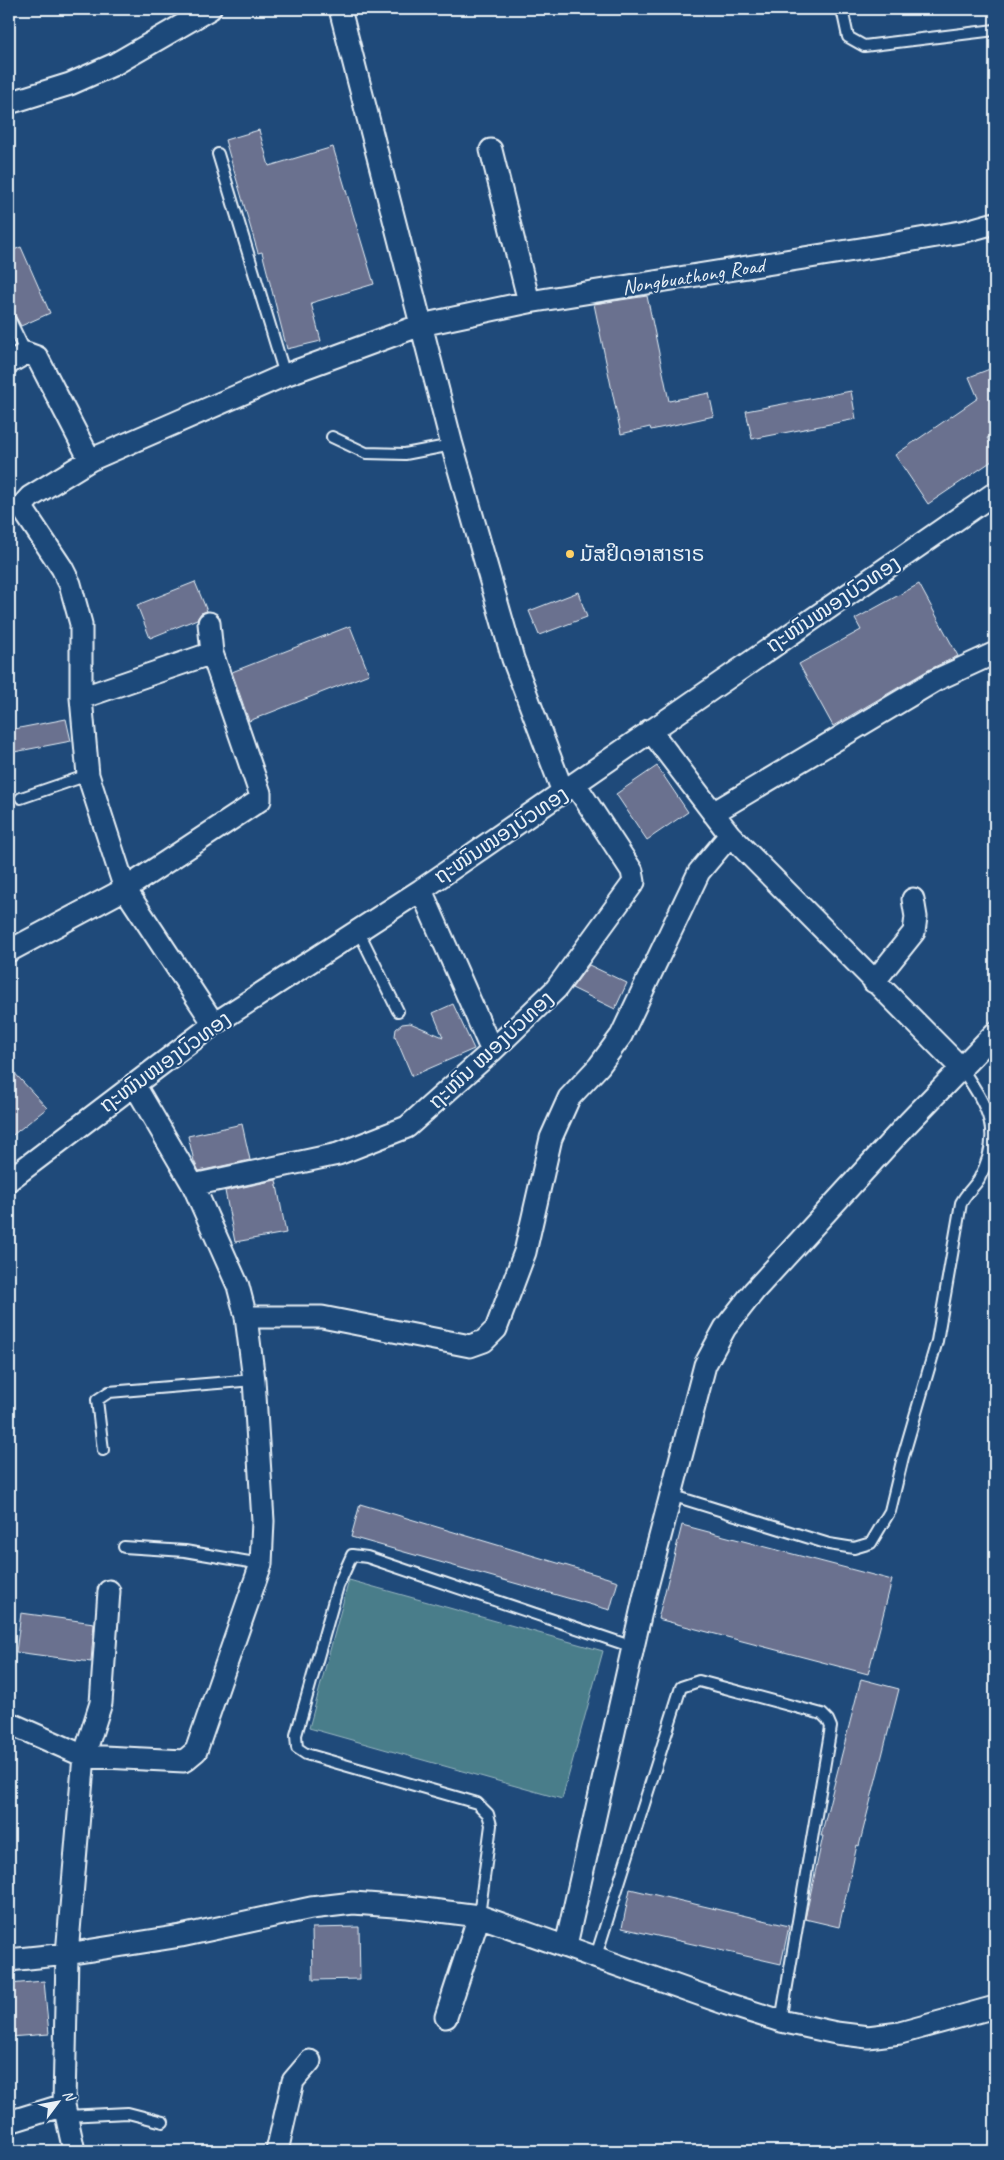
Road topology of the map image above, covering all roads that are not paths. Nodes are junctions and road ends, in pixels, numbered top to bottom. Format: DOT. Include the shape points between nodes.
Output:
graph roads {
  1 [pos="210,9"];
  2 [pos="340,9"];
  3 [pos="842,9"];
  4 [pos="995,30"];
  5 [pos="9,103"];
  6 [pos="491,150"];
  7 [pos="218,154"];
  8 [pos="995,223"];
  9 [pos="529,302"];
  10 [pos="9,318"];
  11 [pos="421,325"];
  12 [pos="17,358"];
  13 [pos="285,375"];
  14 [pos="332,437"];
  15 [pos="452,445"];
  16 [pos="90,460"];
  17 [pos="995,493"];
  18 [pos="209,623"];
  19 [pos="212,653"];
  20 [pos="995,653"];
  21 [pos="81,698"];
  22 [pos="650,730"];
  23 [pos="88,775"];
  24 [pos="569,788"];
  25 [pos="21,798"];
  26 [pos="713,813"];
  27 [pos="730,835"];
  28 [pos="125,889"];
  29 [pos="421,890"];
  30 [pos="913,899"];
  31 [pos="358,930"];
  32 [pos="9,951"];
  33 [pos="874,982"];
  34 [pos="398,1011"];
  35 [pos="214,1024"];
  36 [pos="995,1033"];
  37 [pos="492,1051"];
  38 [pos="962,1069"];
  39 [pos="134,1084"];
  40 [pos="9,1180"];
  41 [pos="193,1185"];
  42 [pos="246,1317"];
  43 [pos="254,1380"];
  44 [pos="103,1450"];
  45 [pos="671,1495"];
  46 [pos="124,1547"];
  47 [pos="261,1564"];
  48 [pos="109,1591"];
  49 [pos="633,1647"];
  50 [pos="9,1723"];
  51 [pos="84,1756"];
  52 [pos="478,1916"];
  53 [pos="566,1946"];
  54 [pos="67,1954"];
  55 [pos="596,1956"];
  56 [pos="9,1960"];
  57 [pos="995,2006"];
  58 [pos="446,2017"];
  59 [pos="781,2021"];
  60 [pos="310,2061"];
  61 [pos="65,2110"];
  62 [pos="9,2122"];
  63 [pos="163,2122"];
  64 [pos="74,2151"];
  65 [pos="277,2151"];
  1 -- 5 [label="street" via="115,64 70,84"];
  2 -- 11 [label="street"];
  3 -- 4 [label="lane" via="848,37 864,46"];
  6 -- 9 [label="street"];
  7 -- 13 [label="lane"];
  8 -- 9 [label="street, Nongbuathong Road" via="966,231"];
  9 -- 11 [label="street, Nongbuathong Road"];
  10 -- 12 [label="lane"];
  11 -- 13 [label="street, Nongbuathong Road"];
  11 -- 15 [label="street"];
  12 -- 16 [label="street" via="36,356"];
  13 -- 16 [label="street, Nongbuathong Road"];
  14 -- 15 [label="lane" via="366,453 406,454"];
  15 -- 24 [label="street" via="514,659"];
  16 -- 21 [label="street, Nongbuathong Road" via="30,497 23,505 70,584 82,624"];
  17 -- 22 [label="street, ຖະໜົນໜອງບົວທອງ"];
  18 -- 19 [label="street"];
  19 -- 21 [label="street"];
  19 -- 28 [label="street" via="260,800"];
  20 -- 26 [label="street" via="936,680"];
  21 -- 23 [label="street"];
  22 -- 24 [label="street, ຖະໜົນໜອງບົວທອງ"];
  22 -- 26 [label="street"];
  23 -- 25 [label="lane"];
  23 -- 28 [label="street"];
  24 -- 29 [label="street, ຖະໜົນໜອງບົວທອງ"];
  24 -- 37 [label="street, ຖະໜົນ ໝອງບົວທອງ" via="632,872 634,882 556,989"];
  26 -- 27 [label="street"];
  27 -- 33 [label="street"];
  27 -- 42 [label="street" via="699,872 622,1036 569,1098 551,1138 525,1252 496,1329 484,1342 470,1346 322,1317"];
  28 -- 32 [label="street"];
  28 -- 35 [label="street"];
  29 -- 31 [label="street, ຖະໜົນໜອງບົວທອງ"];
  29 -- 37 [label="street"];
  30 -- 33 [label="street" via="914,932"];
  31 -- 34 [label="lane"];
  31 -- 35 [label="street, ຖະໜົນໜອງບົວທອງ"];
  33 -- 38 [label="street"];
  35 -- 39 [label="street, ຖະໜົນໜອງບົວທອງ"];
  36 -- 38 [label="street"];
  37 -- 41 [label="street, ຖະໜົນ ໝອງບົວທອງ" via="407,1127 338,1154"];
  38 -- 45 [label="street" via="908,1123 725,1328 705,1366"];
  38 -- 45 [label="lane" via="984,1103 993,1133 992,1146 979,1180 960,1203 937,1341 890,1511 871,1543 854,1548 829,1544"];
  39 -- 40 [label="street, ຖະໜົນໜອງບົວທອງ"];
  39 -- 41 [label="street"];
  41 -- 42 [label="street" via="238,1286"];
  42 -- 43 [label="street"];
  43 -- 44 [label="lane" via="109,1392 97,1400"];
  43 -- 47 [label="street" via="264,1521"];
  45 -- 49 [label="street"];
  46 -- 47 [label="lane" via="185,1551"];
  47 -- 51 [label="street" via="196,1752 184,1761"];
  48 -- 51 [label="street" via="101,1703"];
  49 -- 52 [label="lane" via="352,1555 338,1586 296,1735 297,1748 306,1754 477,1803 488,1814 491,1825"];
  49 -- 53 [label="street"];
  50 -- 51 [label="street"];
  51 -- 54 [label="street"];
  52 -- 53 [label="street"];
  52 -- 54 [label="street" via="353,1903"];
  52 -- 58 [label="street"];
  53 -- 55 [label="street"];
  54 -- 56 [label="street"];
  54 -- 61 [label="street"];
  55 -- 59 [label="street"];
  55 -- 59 [label="lane" via="681,1687 699,1681 822,1714 830,1727"];
  57 -- 59 [label="street" via="900,2033 868,2037"];
  60 -- 65 [label="street" via="293,2081"];
  61 -- 62 [label="street"];
  61 -- 63 [label="lane" via="128,2113"];
  61 -- 64 [label="street"];
}
